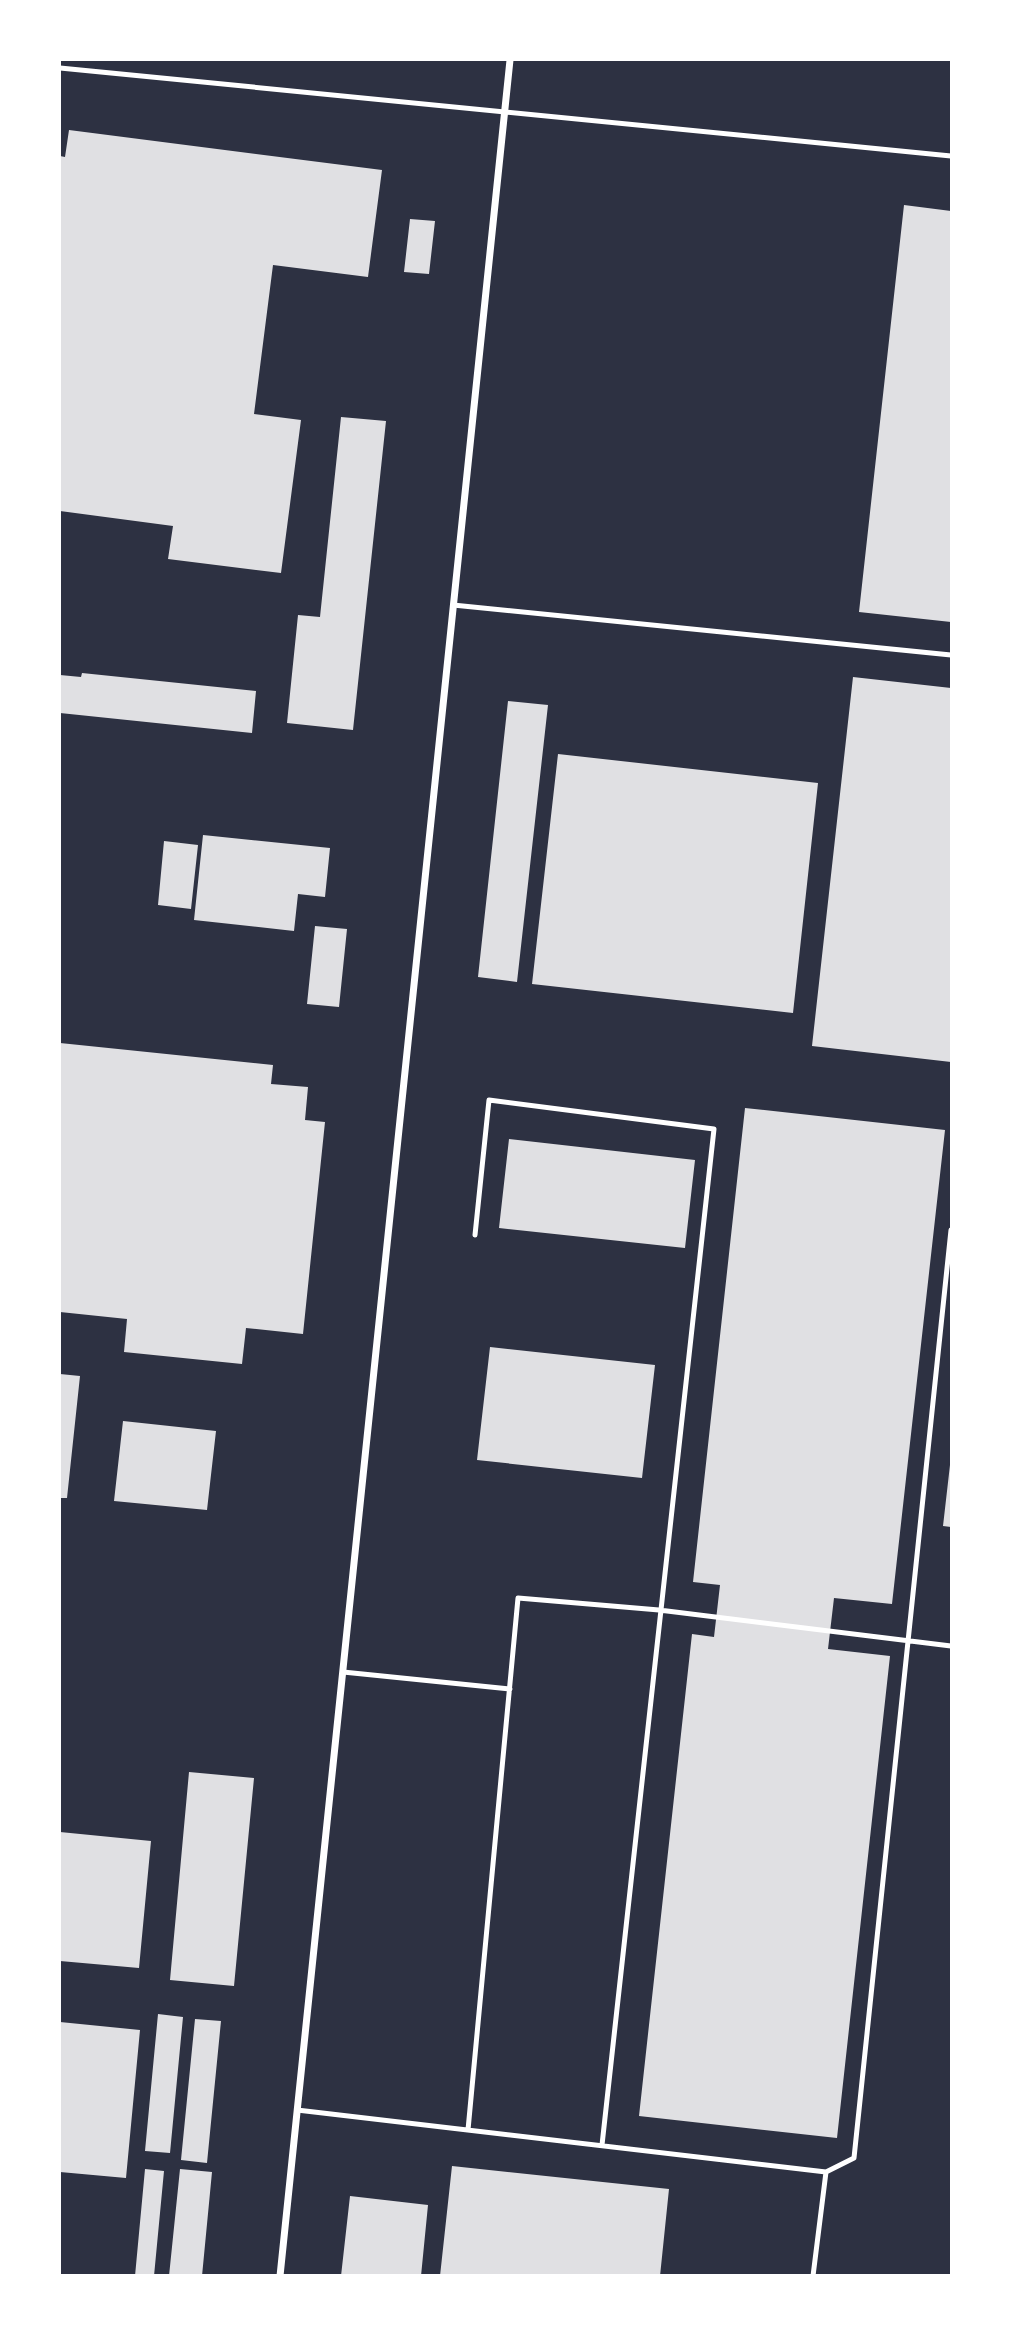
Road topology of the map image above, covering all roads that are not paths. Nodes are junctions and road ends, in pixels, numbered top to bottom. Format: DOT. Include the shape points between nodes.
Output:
graph roads {
  1 [pos="510,60"];
  2 [pos="60,68"];
  3 [pos="504,111"];
  4 [pos="951,156"];
  5 [pos="453,605"];
  6 [pos="951,655"];
  7 [pos="951,1230"];
  8 [pos="475,1235"];
  9 [pos="659,1610"];
  10 [pos="908,1641"];
  11 [pos="951,1646"];
  12 [pos="343,1672"];
  13 [pos="510,1689"];
  14 [pos="298,2110"];
  15 [pos="468,2130"];
  16 [pos="602,2145"];
  17 [pos="826,2172"];
  18 [pos="280,2276"];
  19 [pos="813,2276"];
  1 -- 3 [label="street"];
  2 -- 3 [label="lane"];
  3 -- 4 [label="lane"];
  3 -- 5 [label="street"];
  5 -- 6 [label="lane"];
  5 -- 12 [label="street"];
  7 -- 10 [label="lane"];
  8 -- 9 [label="lane" via="489,1100 714,1129"];
  9 -- 10 [label="lane"];
  9 -- 13 [label="lane" via="518,1598"];
  9 -- 16 [label="lane"];
  10 -- 11 [label="lane"];
  10 -- 17 [label="lane" via="854,2158"];
  12 -- 13 [label="lane"];
  12 -- 14 [label="street"];
  13 -- 15 [label="lane"];
  14 -- 15 [label="lane"];
  14 -- 18 [label="street"];
  15 -- 16 [label="lane"];
  16 -- 17 [label="lane"];
  17 -- 19 [label="lane"];
}
